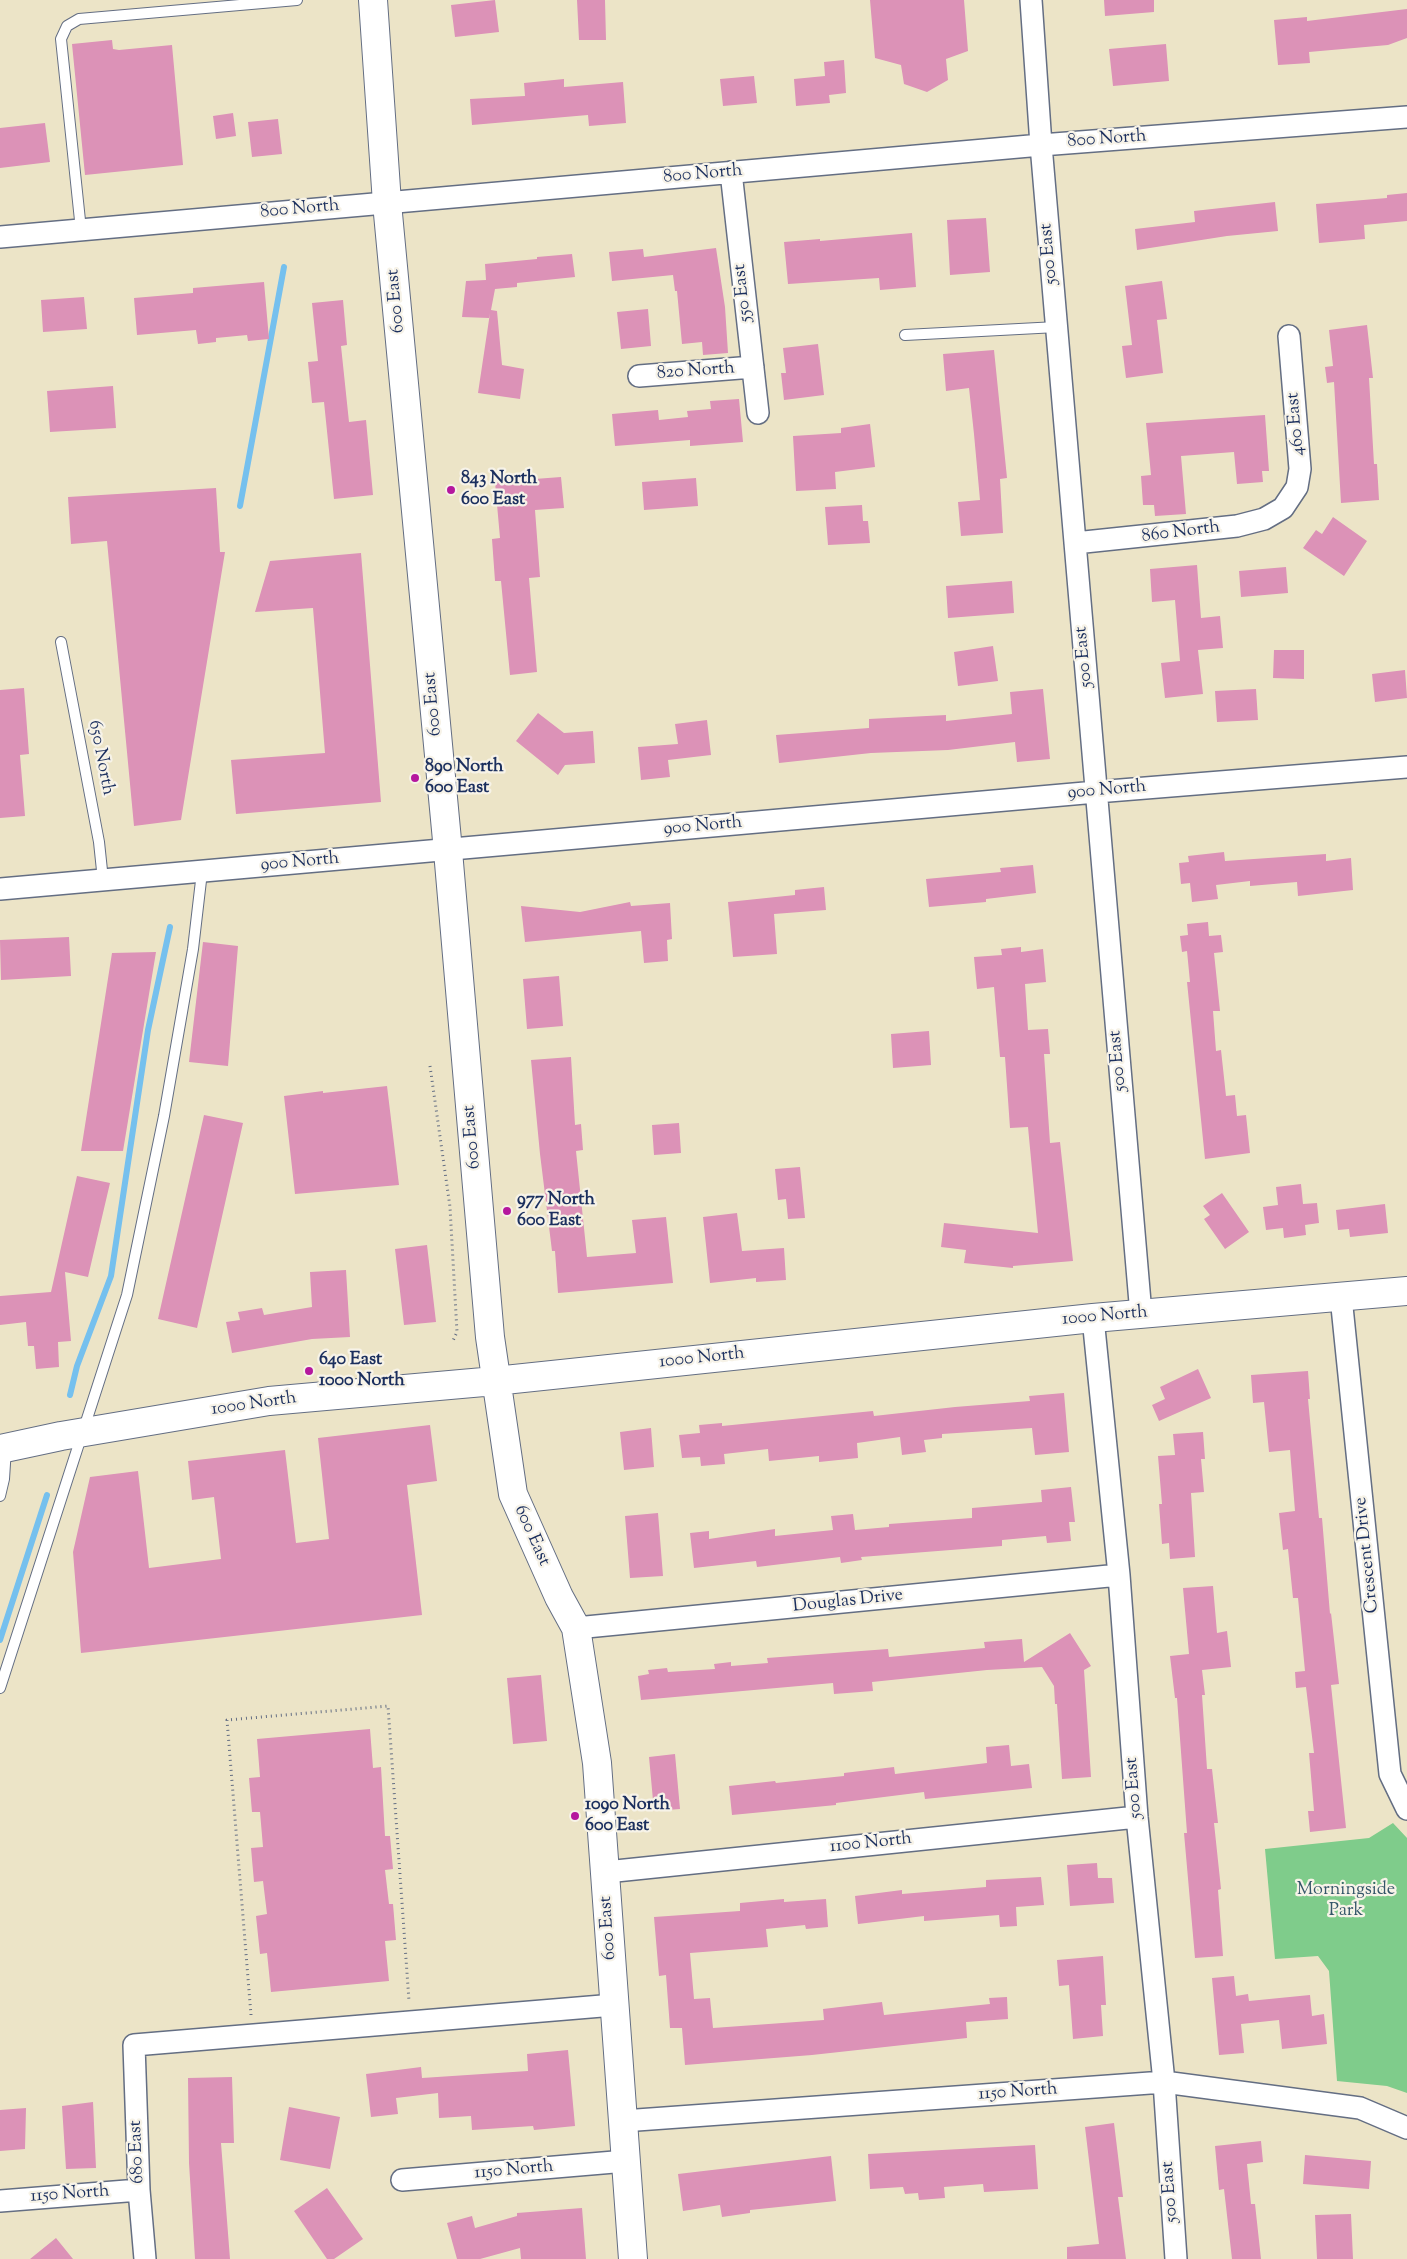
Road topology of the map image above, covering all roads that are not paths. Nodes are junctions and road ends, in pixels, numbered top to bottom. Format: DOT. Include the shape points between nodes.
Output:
graph roads {
  1 [pos="297,0"];
  2 [pos="373,0"];
  3 [pos="1031,0"];
  4 [pos="1407,117"];
  5 [pos="1041,145"];
  6 [pos="731,172"];
  7 [pos="388,203"];
  8 [pos="82,230"];
  9 [pos="0,237"];
  10 [pos="1057,327"];
  11 [pos="906,335"];
  12 [pos="1289,336"];
  13 [pos="752,367"];
  14 [pos="639,376"];
  15 [pos="758,413"];
  16 [pos="1283,508"];
  17 [pos="1076,544"];
  18 [pos="61,642"];
  19 [pos="1407,767"];
  20 [pos="1096,792"];
  21 [pos="448,851"];
  22 [pos="202,872"];
  23 [pos="103,880"];
  24 [pos="0,889"];
  25 [pos="1407,1291"];
  26 [pos="1341,1297"];
  27 [pos="1141,1314"];
  28 [pos="1093,1318"];
  29 [pos="495,1381"];
  30 [pos="83,1432"];
  31 [pos="3,1448"];
  32 [pos="0,1496"];
  33 [pos="1119,1575"];
  34 [pos="576,1628"];
  35 [pos="0,1688"];
  36 [pos="1407,1809"];
  37 [pos="1137,1817"];
  38 [pos="606,1872"];
  39 [pos="614,2005"];
  40 [pos="1164,2082"];
  41 [pos="623,2121"];
  42 [pos="1407,2128"];
  43 [pos="626,2161"];
  44 [pos="402,2180"];
  45 [pos="139,2190"];
  46 [pos="0,2200"];
  47 [pos="145,2259"];
  48 [pos="633,2259"];
  49 [pos="1176,2259"];
  1 -- 8 [label="lane" via="79,19 67,26 61,38"];
  2 -- 7 [label="street, 600 East"];
  3 -- 5 [label="street, 500 East"];
  4 -- 5 [label="street, 800 North"];
  5 -- 6 [label="street, 800 North"];
  5 -- 10 [label="street, 500 East"];
  6 -- 7 [label="street, 800 North"];
  6 -- 13 [label="street, 550 East"];
  7 -- 8 [label="street, 800 North"];
  7 -- 21 [label="street, 600 East"];
  8 -- 9 [label="street, 800 North"];
  10 -- 11 [label="lane"];
  10 -- 17 [label="street, 500 East"];
  12 -- 16 [label="street, 460 East" via="1300,469 1297,487"];
  13 -- 14 [label="street, 820 North"];
  13 -- 15 [label="street, 550 East"];
  16 -- 17 [label="street, 860 North" via="1264,520 1237,526"];
  17 -- 20 [label="street, 500 East"];
  18 -- 23 [label="lane, 650 North" via="99,842"];
  19 -- 20 [label="street, 900 North"];
  20 -- 21 [label="street, 900 North"];
  20 -- 27 [label="street, 500 East"];
  21 -- 22 [label="street, 900 North"];
  21 -- 29 [label="street, 600 East"];
  22 -- 23 [label="street, 900 North"];
  22 -- 30 [label="lane" via="193,949 164,1116 127,1295"];
  23 -- 24 [label="street, 900 North"];
  25 -- 26 [label="street, 1000 North"];
  26 -- 27 [label="street, 1000 North"];
  26 -- 36 [label="street, Crescent Drive" via="1390,1774"];
  27 -- 28 [label="street, 1000 North"];
  28 -- 29 [label="street, 1000 North"];
  28 -- 33 [label="street, 500 East"];
  29 -- 30 [label="street, 1000 North" via="269,1401"];
  29 -- 34 [label="street, 600 East" via="513,1494"];
  30 -- 31 [label="street, 1000 North"];
  30 -- 35 [label="lane"];
  31 -- 32 [label="lane" via="4,1479"];
  33 -- 34 [label="street, Douglas Drive"];
  33 -- 37 [label="street, 500 East"];
  34 -- 38 [label="street, 600 East" via="597,1763"];
  37 -- 38 [label="street, 1100 North"];
  37 -- 40 [label="street, 500 East"];
  38 -- 39 [label="street, 600 East"];
  39 -- 41 [label="street, 600 East"];
  39 -- 45 [label="street, 680 East" via="134,2045"];
  40 -- 41 [label="street, 1150 North"];
  40 -- 42 [label="street, 1150 North" via="1360,2108"];
  40 -- 49 [label="street, 500 East"];
  41 -- 43 [label="street, 600 East"];
  43 -- 44 [label="street, 1150 North"];
  43 -- 48 [label="street, 600 East"];
  45 -- 46 [label="street, 1150 North"];
  45 -- 47 [label="street, 680 East"];
}
